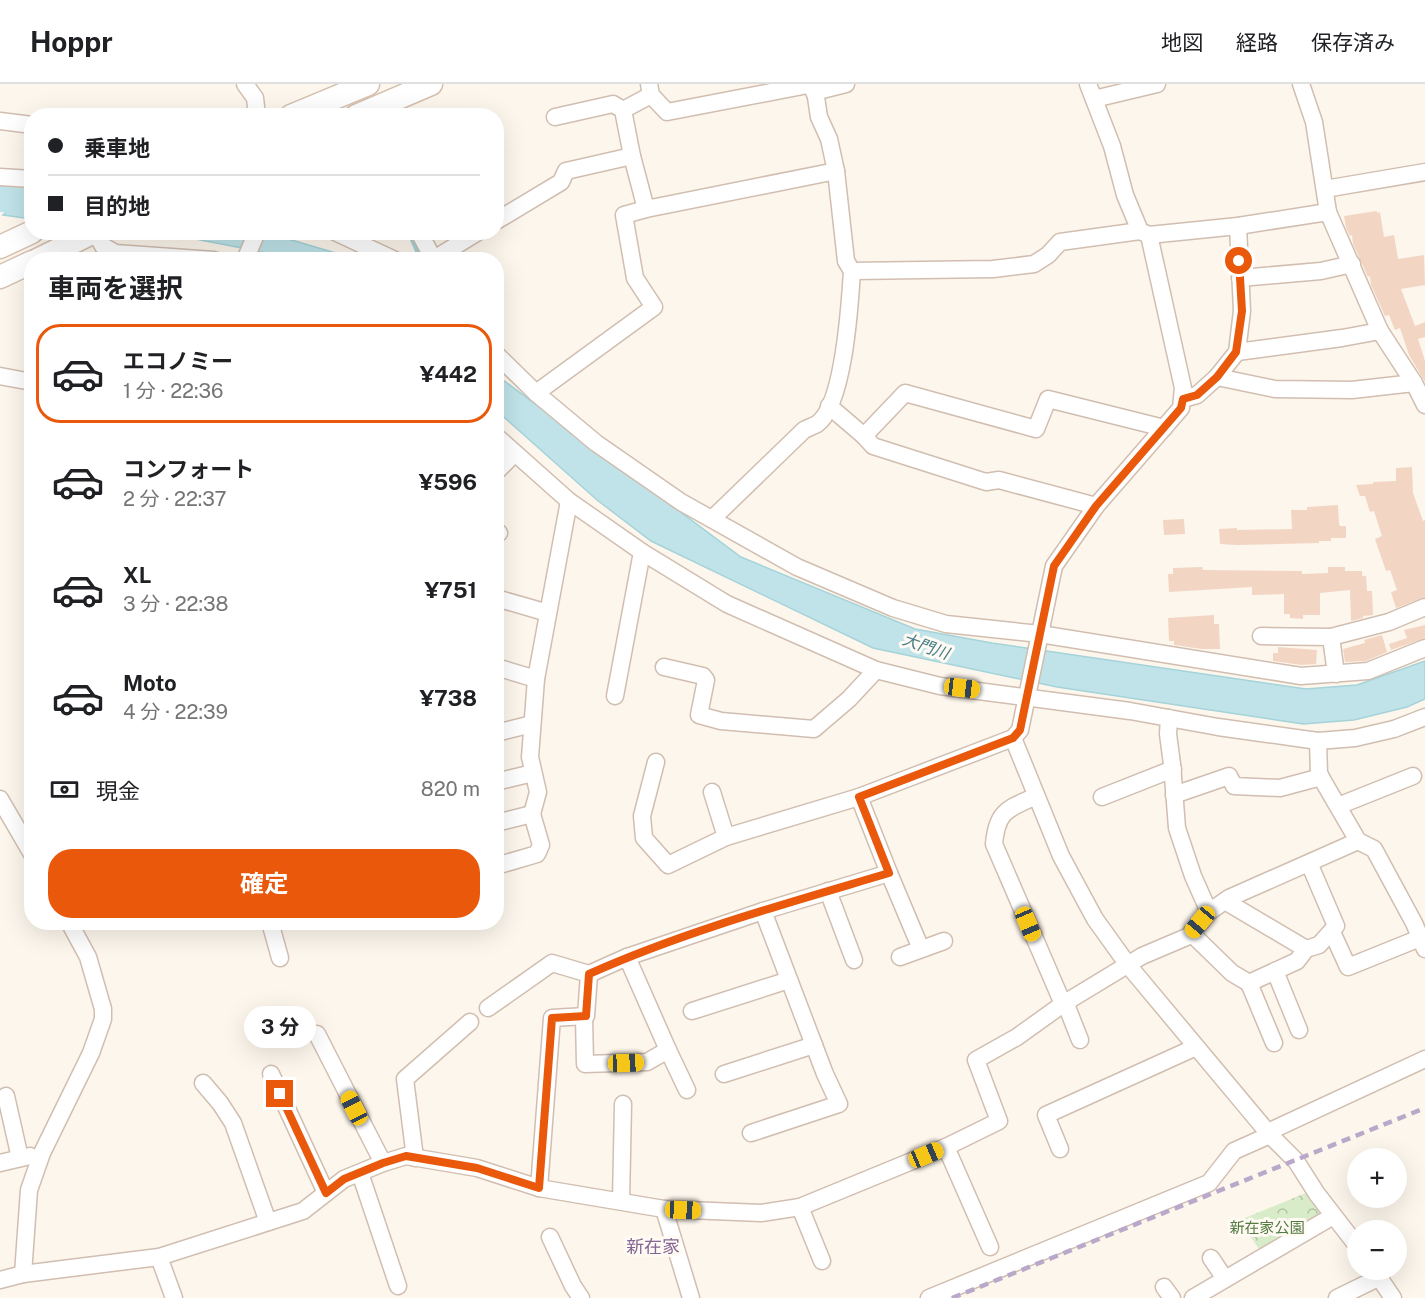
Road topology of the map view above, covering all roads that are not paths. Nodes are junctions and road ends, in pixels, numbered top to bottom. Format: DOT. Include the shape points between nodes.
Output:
graph roads {
  1 [pos="245,84"];
  2 [pos="368,84"];
  3 [pos="431,84"];
  4 [pos="846,84"];
  5 [pos="1157,84"];
  6 [pos="1301,84"];
  7 [pos="814,87"];
  8 [pos="650,90"];
  9 [pos="1091,91"];
  10 [pos="397,107"];
  11 [pos="256,108"];
  12 [pos="310,108"];
  13 [pos="623,110"];
  14 [pos="555,117"];
  15 [pos="0,121"];
  16 [pos="24,124"];
  17 [pos="632,156"];
  18 [pos="836,171"];
  19 [pos="1425,172"];
  20 [pos="0,177"];
  21 [pos="24,178"];
  22 [pos="1325,189"];
  23 [pos="646,209"];
  24 [pos="1328,212"];
  25 [pos="504,216"];
  26 [pos="1238,226"];
  27 [pos="1145,233"];
  28 [pos="24,236"];
  29 [pos="78,240"];
  30 [pos="99,240"];
  31 [pos="352,240"];
  32 [pos="465,240"];
  33 [pos="0,247"];
  34 [pos="53,252"];
  35 [pos="119,252"];
  36 [pos="378,252"];
  37 [pos="445,252"];
  38 [pos="1352,264"];
  39 [pos="24,266"];
  40 [pos="852,271"];
  41 [pos="0,277"];
  42 [pos="1240,278"];
  43 [pos="1380,331"];
  44 [pos="1236,352"];
  45 [pos="504,362"];
  46 [pos="0,375"];
  47 [pos="1217,377"];
  48 [pos="24,380"];
  49 [pos="1414,383"];
  50 [pos="536,393"];
  51 [pos="1183,399"];
  52 [pos="1425,405"];
  53 [pos="829,406"];
  54 [pos="1164,428"];
  55 [pos="864,436"];
  56 [pos="504,444"];
  57 [pos="514,454"];
  58 [pos="504,464"];
  59 [pos="569,501"];
  60 [pos="1096,506"];
  61 [pos="712,519"];
  62 [pos="642,552"];
  63 [pos="504,600"];
  64 [pos="1425,607"];
  65 [pos="548,613"];
  66 [pos="1261,636"];
  67 [pos="1040,637"];
  68 [pos="1331,637"];
  69 [pos="1425,648"];
  70 [pos="664,667"];
  71 [pos="504,669"];
  72 [pos="876,670"];
  73 [pos="1336,674"];
  74 [pos="536,679"];
  75 [pos="1027,694"];
  76 [pos="615,696"];
  77 [pos="1425,717"];
  78 [pos="1169,718"];
  79 [pos="532,724"];
  80 [pos="504,731"];
  81 [pos="1013,738"];
  82 [pos="1318,741"];
  83 [pos="656,762"];
  84 [pos="1173,769"];
  85 [pos="533,773"];
  86 [pos="1413,776"];
  87 [pos="1321,777"];
  88 [pos="504,780"];
  89 [pos="712,792"];
  90 [pos="1174,795"];
  91 [pos="1036,796"];
  92 [pos="859,797"];
  93 [pos="1102,797"];
  94 [pos="0,799"];
  95 [pos="1338,806"];
  96 [pos="532,814"];
  97 [pos="504,821"];
  98 [pos="726,837"];
  99 [pos="24,840"];
  100 [pos="1358,841"];
  101 [pos="1310,863"];
  102 [pos="504,864"];
  103 [pos="889,873"];
  104 [pos="828,891"];
  105 [pos="1225,900"];
  106 [pos="763,911"];
  107 [pos="1209,912"];
  108 [pos="73,930"];
  109 [pos="272,930"];
  110 [pos="1332,932"];
  111 [pos="1191,933"];
  112 [pos="944,941"];
  113 [pos="1423,943"];
  114 [pos="921,949"];
  115 [pos="1306,949"];
  116 [pos="627,957"];
  117 [pos="900,957"];
  118 [pos="280,958"];
  119 [pos="854,960"];
  120 [pos="1128,965"];
  121 [pos="1275,971"];
  122 [pos="589,974"];
  123 [pos="789,980"];
  124 [pos="1249,983"];
  125 [pos="1064,1003"];
  126 [pos="488,1008"];
  127 [pos="692,1011"];
  128 [pos="584,1016"];
  129 [pos="470,1022"];
  130 [pos="1299,1030"];
  131 [pos="317,1034"];
  132 [pos="1080,1040"];
  133 [pos="1274,1043"];
  134 [pos="814,1045"];
  135 [pos="1196,1047"];
  136 [pos="668,1050"];
  137 [pos="1425,1059"];
  138 [pos="271,1074"];
  139 [pos="724,1074"];
  140 [pos="203,1083"];
  141 [pos="687,1090"];
  142 [pos="6,1096"];
  143 [pos="623,1104"];
  144 [pos="751,1133"];
  145 [pos="1269,1133"];
  146 [pos="946,1147"];
  147 [pos="1060,1149"];
  148 [pos="42,1152"];
  149 [pos="20,1158"];
  150 [pos="415,1158"];
  151 [pos="0,1163"];
  152 [pos="383,1163"];
  153 [pos="360,1173"];
  154 [pos="539,1188"];
  155 [pos="326,1193"];
  156 [pos="621,1201"];
  157 [pos="800,1207"];
  158 [pos="664,1209"];
  159 [pos="1333,1216"];
  160 [pos="268,1222"];
  161 [pos="1347,1233"];
  162 [pos="550,1237"];
  163 [pos="990,1247"];
  164 [pos="159,1257"];
  165 [pos="1211,1258"];
  166 [pos="822,1261"];
  167 [pos="23,1274"];
  168 [pos="1225,1279"];
  169 [pos="0,1280"];
  170 [pos="1366,1280"];
  171 [pos="1381,1280"];
  172 [pos="398,1287"];
  173 [pos="174,1298"];
  174 [pos="581,1298"];
  175 [pos="690,1298"];
  176 [pos="929,1298"];
  177 [pos="1193,1298"];
  178 [pos="1337,1298"];
  179 [pos="1393,1298"];
  1 -- 11 [label="street" via="255,98"];
  2 -- 12 [label="street"];
  3 -- 10 [label="street"];
  4 -- 7 [label="street"];
  5 -- 9 [label="street"];
  6 -- 22 [label="street" via="1314,122"];
  7 -- 8 [label="street" via="667,112"];
  7 -- 18 [label="street"];
  8 -- 13 [label="street"];
  9 -- 27 [label="street" via="1113,146 1125,195"];
  13 -- 14 [label="street" via="613,104"];
  13 -- 17 [label="street"];
  15 -- 16 [label="street"];
  17 -- 23 [label="street"];
  17 -- 25 [label="street" via="566,171 561,182"];
  18 -- 23 [label="street"];
  18 -- 40 [label="street" via="846,261"];
  19 -- 22 [label="street"];
  20 -- 21 [label="street"];
  22 -- 24 [label="street"];
  23 -- 50 [label="street" via="624,215 635,278 654,307"];
  24 -- 26 [label="street"];
  24 -- 38 [label="street"];
  26 -- 27 [label="street"];
  26 -- 42 [label="street"];
  27 -- 40 [label="street" via="1060,243 1034,264 993,269"];
  27 -- 51 [label="street"];
  28 -- 33 [label="street"];
  29 -- 34 [label="street"];
  30 -- 35 [label="street" via="110,251"];
  31 -- 36 [label="street"];
  32 -- 37 [label="street"];
  38 -- 42 [label="street" via="1321,271"];
  38 -- 43 [label="street"];
  39 -- 41 [label="street"];
  40 -- 53 [label="street" via="837,387"];
  42 -- 44 [label="street" via="1242,311"];
  43 -- 44 [label="street"];
  43 -- 49 [label="street"];
  44 -- 47 [label="street"];
  45 -- 50 [label="street"];
  46 -- 48 [label="street"];
  47 -- 49 [label="street" via="1275,389 1352,390"];
  47 -- 51 [label="street" via="1197,395"];
  49 -- 52 [label="street"];
  50 -- 61 [label="street" via="596,443"];
  51 -- 54 [label="street" via="1181,408"];
  53 -- 55 [label="street"];
  53 -- 61 [label="street" via="818,423 804,430"];
  54 -- 55 [label="street" via="1048,399 1036,429 905,393"];
  54 -- 60 [label="street"];
  55 -- 60 [label="street" via="873,446 986,482 999,480"];
  56 -- 57 [label="street"];
  57 -- 58 [label="street"];
  57 -- 59 [label="street"];
  59 -- 62 [label="street"];
  59 -- 65 [label="street"];
  60 -- 67 [label="street" via="1054,566"];
  61 -- 67 [label="street" via="796,567 893,608 946,624"];
  62 -- 72 [label="street" via="727,604"];
  62 -- 76 [label="street"];
  63 -- 65 [label="street"];
  64 -- 68 [label="street" via="1389,622"];
  65 -- 74 [label="street"];
  66 -- 68 [label="street"];
  67 -- 73 [label="street" via="1301,676"];
  67 -- 75 [label="street"];
  68 -- 73 [label="street"];
  69 -- 73 [label="street" via="1368,671"];
  70 -- 72 [label="street" via="706,680 699,715 721,721 814,729"];
  71 -- 74 [label="street"];
  72 -- 75 [label="street" via="940,686"];
  74 -- 79 [label="street"];
  75 -- 78 [label="street"];
  75 -- 81 [label="street" via="1020,730"];
  77 -- 82 [label="street" via="1374,734"];
  78 -- 82 [label="street"];
  78 -- 84 [label="street"];
  79 -- 80 [label="street"];
  79 -- 85 [label="street"];
  81 -- 91 [label="street"];
  81 -- 92 [label="street"];
  82 -- 87 [label="street"];
  83 -- 98 [label="street" via="642,816 644,838 668,864"];
  84 -- 90 [label="street"];
  84 -- 93 [label="street"];
  85 -- 88 [label="street"];
  85 -- 96 [label="street" via="538,792"];
  86 -- 95 [label="street"];
  87 -- 90 [label="street" via="1280,788 1234,786 1229,776"];
  87 -- 95 [label="street"];
  89 -- 98 [label="street"];
  90 -- 107 [label="street" via="1177,828"];
  91 -- 120 [label="street" via="1089,909"];
  91 -- 125 [label="street" via="1007,810 996,825 994,844"];
  92 -- 98 [label="street"];
  92 -- 103 [label="street"];
  94 -- 99 [label="street"];
  95 -- 100 [label="street"];
  96 -- 97 [label="street"];
  96 -- 102 [label="street" via="541,845 537,854"];
  100 -- 101 [label="street"];
  100 -- 113 [label="street" via="1374,849"];
  101 -- 105 [label="street"];
  101 -- 110 [label="street" via="1336,926"];
  103 -- 104 [label="street"];
  103 -- 114 [label="street"];
  104 -- 106 [label="street"];
  104 -- 119 [label="street"];
  105 -- 107 [label="street"];
  105 -- 115 [label="street"];
  106 -- 116 [label="street"];
  106 -- 123 [label="street"];
  107 -- 111 [label="street"];
  108 -- 148 [label="street" via="88,957 103,1019 91,1053"];
  109 -- 118 [label="street"];
  110 -- 113 [label="street" via="1348,967"];
  110 -- 115 [label="street" via="1319,945"];
  111 -- 120 [label="street"];
  111 -- 124 [label="street" via="1232,973"];
  112 -- 114 [label="street"];
  114 -- 117 [label="street"];
  115 -- 121 [label="street" via="1298,961"];
  116 -- 122 [label="street"];
  116 -- 136 [label="street"];
  120 -- 125 [label="street"];
  120 -- 135 [label="street"];
  121 -- 124 [label="street"];
  121 -- 130 [label="street"];
  122 -- 126 [label="street" via="552,963"];
  122 -- 128 [label="street"];
  123 -- 127 [label="street"];
  123 -- 134 [label="street"];
  124 -- 133 [label="street"];
  125 -- 132 [label="street"];
  125 -- 146 [label="street" via="976,1060 999,1121"];
  128 -- 136 [label="street" via="585,1064 647,1062"];
  128 -- 154 [label="street" via="552,1018"];
  129 -- 150 [label="street" via="405,1079"];
  131 -- 152 [label="street"];
  134 -- 139 [label="street"];
  134 -- 144 [label="street" via="838,1104"];
  135 -- 145 [label="street"];
  135 -- 147 [label="street" via="1046,1115"];
  136 -- 141 [label="street"];
  137 -- 145 [label="street"];
  138 -- 155 [label="street"];
  140 -- 160 [label="street" via="233,1123"];
  142 -- 149 [label="street"];
  143 -- 156 [label="street"];
  145 -- 159 [label="street" via="1296,1161"];
  145 -- 176 [label="street" via="1234,1150 1209,1183"];
  146 -- 157 [label="street"];
  146 -- 163 [label="street"];
  148 -- 149 [label="street"];
  148 -- 167 [label="street" via="29,1190"];
  149 -- 151 [label="street"];
  150 -- 152 [label="street" via="406,1156"];
  150 -- 154 [label="street" via="477,1168"];
  152 -- 153 [label="street"];
  153 -- 155 [label="street"];
  153 -- 172 [label="street"];
  154 -- 156 [label="street"];
  155 -- 160 [label="street" via="303,1211"];
  156 -- 158 [label="street"];
  157 -- 158 [label="street" via="761,1213"];
  157 -- 166 [label="street"];
  158 -- 175 [label="street"];
  159 -- 161 [label="street"];
  159 -- 168 [label="street"];
  160 -- 164 [label="street"];
  162 -- 174 [label="street"];
  164 -- 167 [label="street"];
  164 -- 173 [label="street"];
  165 -- 168 [label="street"];
  167 -- 169 [label="street"];
  168 -- 177 [label="street"];
  170 -- 178 [label="street"];
  171 -- 179 [label="street"];
}
